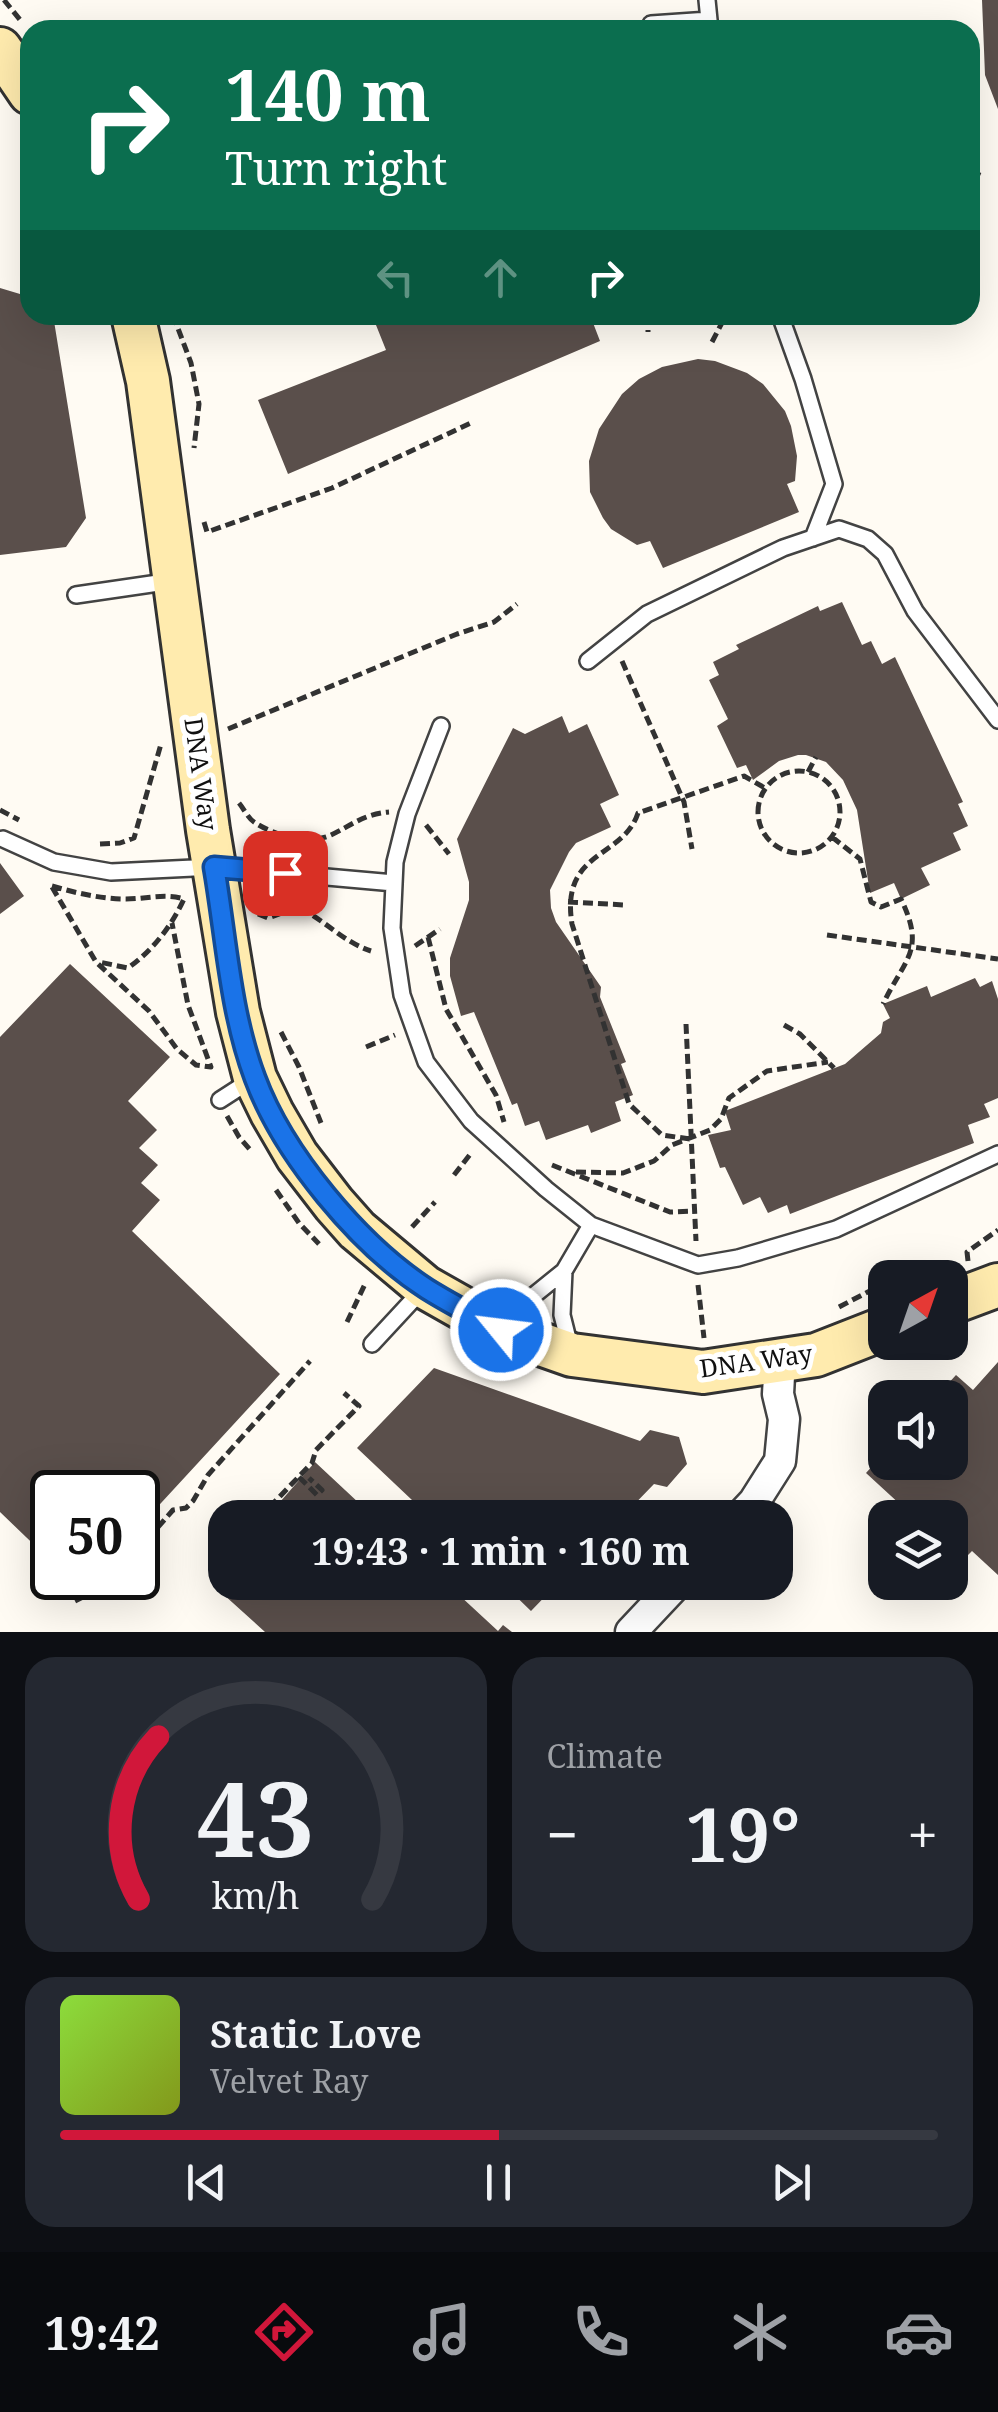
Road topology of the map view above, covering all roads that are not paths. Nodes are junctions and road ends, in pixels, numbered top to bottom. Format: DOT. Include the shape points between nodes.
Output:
graph roads {
  1 [pos="135,325"];
  2 [pos="784,325"];
  3 [pos="813,538"];
  4 [pos="176,581"];
  5 [pos="76,595"];
  6 [pos="588,661"];
  7 [pos="998,720"];
  8 [pos="441,726"];
  9 [pos="3,839"];
  10 [pos="214,867"];
  11 [pos="394,883"];
  12 [pos="998,1154"];
  13 [pos="591,1225"];
  14 [pos="564,1271"];
  15 [pos="425,1287"];
  16 [pos="501,1330"];
  17 [pos="868,1334"];
  18 [pos="372,1344"];
  19 [pos="572,1355"];
  20 [pos="780,1358"];
  21 [pos="755,1500"];
  22 [pos="661,1600"];
  23 [pos="631,1632"];
  1 -- 4 [label="main road, DNA Way"];
  2 -- 3 [label="lane" via="834,484"];
  3 -- 6 [label="lane" via="648,614"];
  3 -- 7 [label="lane" via="839,529 886,554 915,611"];
  4 -- 5 [label="lane"];
  4 -- 10 [label="main road, DNA Way"];
  8 -- 11 [label="lane" via="406,814"];
  9 -- 10 [label="lane" via="54,862 111,872"];
  10 -- 11 [label="lane"];
  10 -- 15 [label="main road, DNA Way" via="238,1012 237,1089 358,1230"];
  11 -- 13 [label="lane" via="392,928 402,995 426,1062 487,1138"];
  12 -- 13 [label="lane" via="836,1229 698,1265"];
  13 -- 14 [label="lane"];
  14 -- 16 [label="lane"];
  14 -- 19 [label="lane" via="562,1314"];
  15 -- 16 [label="main road, DNA Way"];
  15 -- 18 [label="lane"];
  16 -- 19 [label="main road, DNA Way"];
  17 -- 20 [label="main road, DNA Way" via="816,1354"];
  19 -- 20 [label="main road, DNA Way" via="702,1372"];
  20 -- 21 [label="street" via="780,1461"];
  22 -- 23 [label="street"];
}
